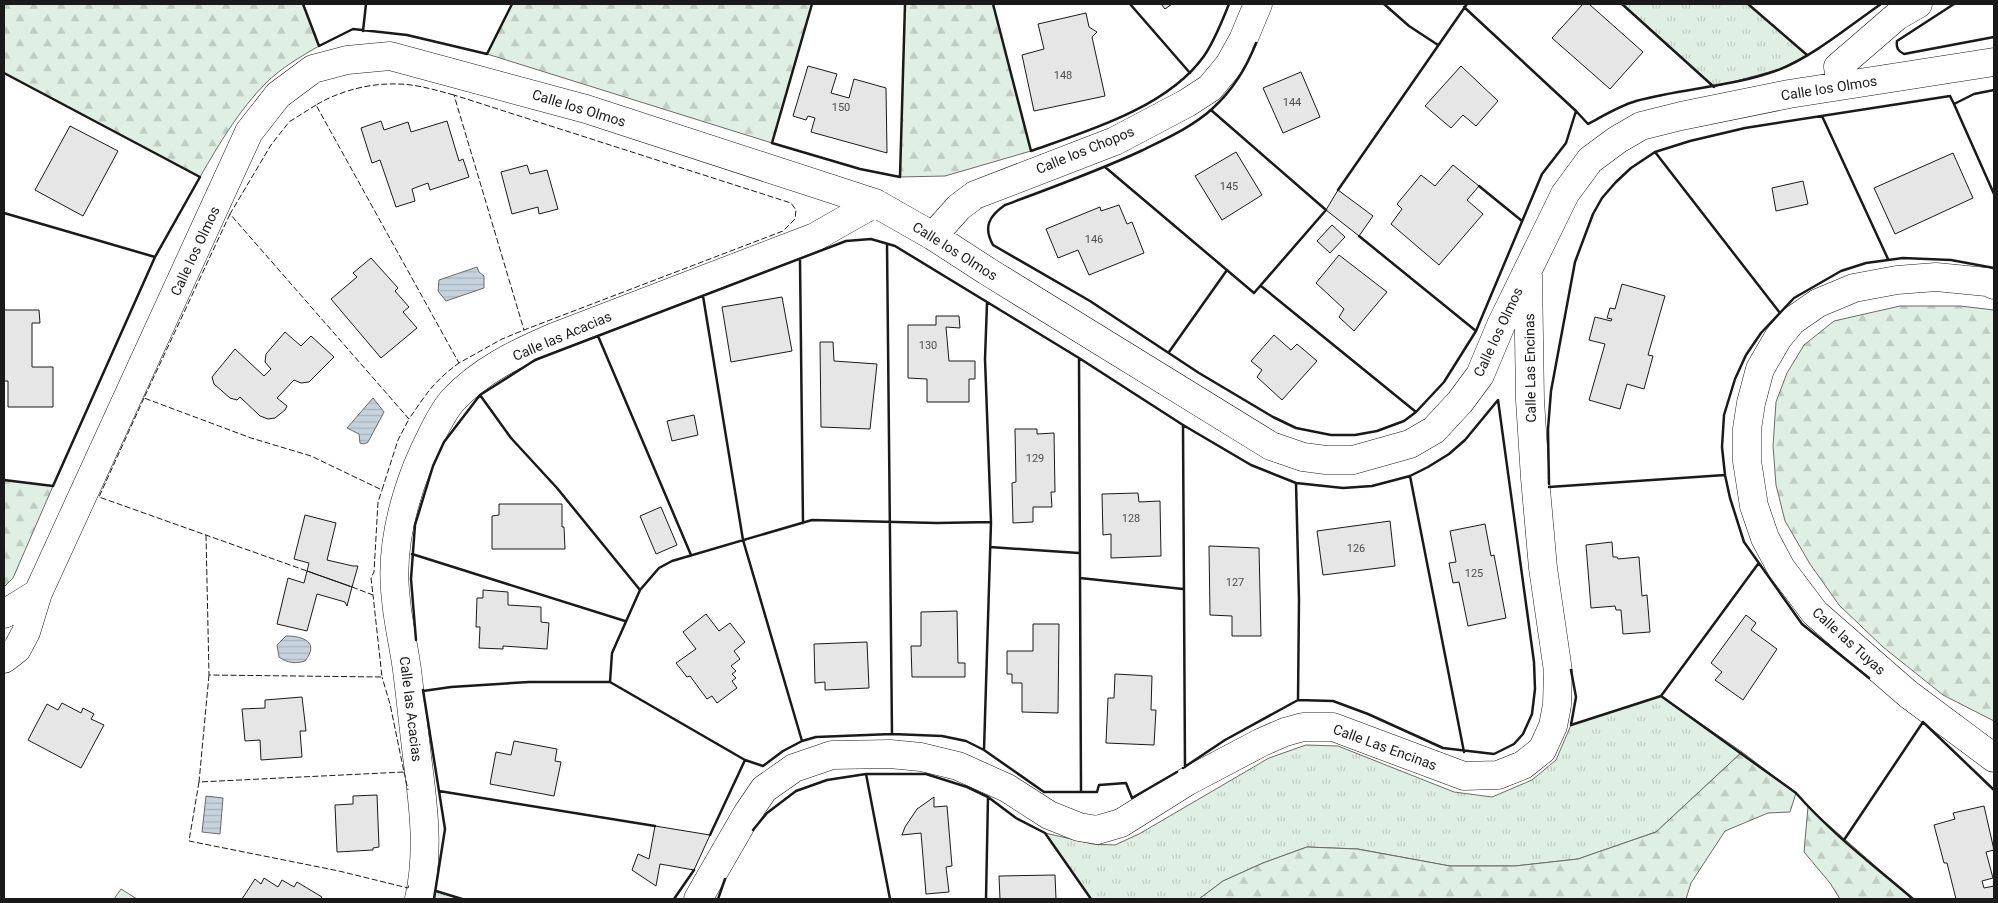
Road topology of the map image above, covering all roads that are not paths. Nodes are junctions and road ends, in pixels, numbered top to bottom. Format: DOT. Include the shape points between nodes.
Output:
graph roads {
  1 [pos="1258,4"];
  2 [pos="1918,4"];
  3 [pos="1994,62"];
  4 [pos="1841,85"];
  5 [pos="875,203"];
  6 [pos="933,236"];
  7 [pos="1528,268"];
  8 [pos="1994,285"];
  9 [pos="38,593"];
  10 [pos="4,614"];
  11 [pos="10,654"];
  12 [pos="4,675"];
  13 [pos="1994,758"];
  14 [pos="419,899"];
  15 [pos="698,899"];
  1 -- 6 [label="street, Calle los Chopos" via="1229,65 1210,88 1115,142 975,195"];
  2 -- 4 [label="street" via="1897,16 1838,66"];
  3 -- 4 [label="street, Calle los Olmos"];
  4 -- 7 [label="street, Calle los Olmos" via="1681,116 1641,126 1617,140 1590,160 1565,194"];
  5 -- 6 [label="street, Calle los Olmos"];
  5 -- 9 [label="street, Calle los Olmos" via="586,109 390,56 347,60 313,69 278,95 250,132"];
  5 -- 14 [label="street, Calle las Acacias" via="815,237 517,353 483,373 451,401 424,449 408,489 398,532 395,571 395,598 425,817 426,857"];
  6 -- 7 [label="street, Calle los Olmos" via="1271,446 1303,457 1326,460 1353,460 1378,454 1410,444 1434,430 1480,375"];
  7 -- 15 [label="street, Calle Las Encinas" via="1530,410 1543,568 1558,671 1553,726 1542,750 1524,765 1498,775 1464,776 1333,727 1303,727 1262,742 1188,781 1120,824 1097,830 1080,827 1050,814 1007,788 958,766 890,754 832,755 794,768 764,789"];
  8 -- 13 [label="street, Calle las Tuyas" via="1936,277 1897,280 1854,288 1818,303 1792,322 1778,338 1760,369 1747,429 1747,461 1754,506 1765,538 1781,568 1815,613 1908,694"];
  9 -- 10 [label="street"];
  9 -- 11 [label="street, Calle los Olmos" via="26,632"];
  11 -- 12 [label="street, Calle los Olmos"];
}
